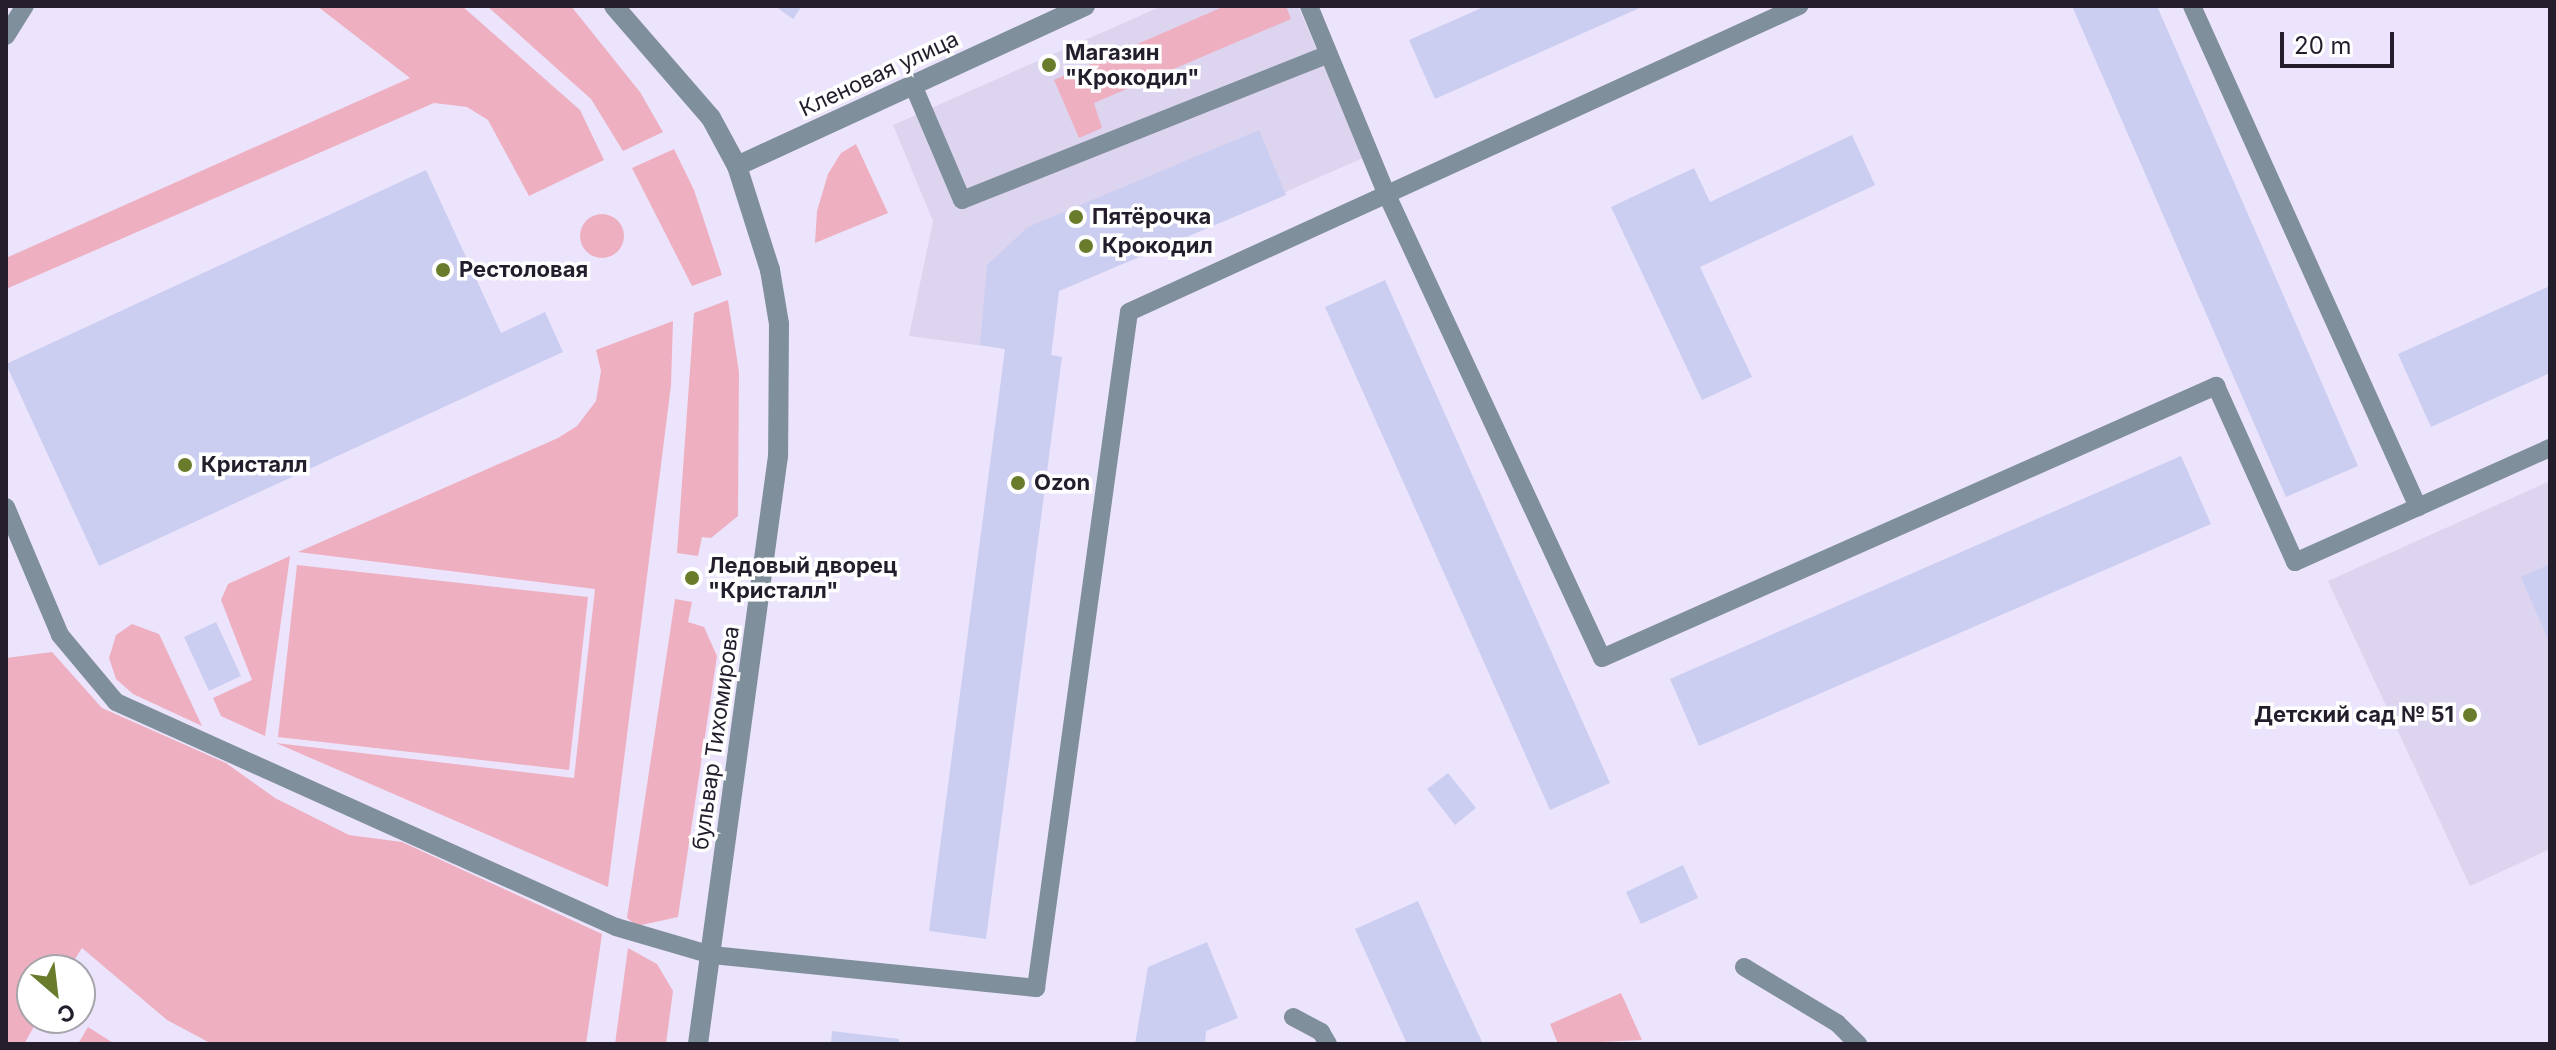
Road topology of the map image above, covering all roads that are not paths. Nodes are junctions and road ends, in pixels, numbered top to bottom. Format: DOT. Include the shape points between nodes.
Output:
graph roads {
  1 [pos="25,6"];
  2 [pos="614,6"];
  3 [pos="1085,6"];
  4 [pos="1309,6"];
  5 [pos="1799,6"];
  6 [pos="2192,6"];
  7 [pos="6,36"];
  8 [pos="1328,54"];
  9 [pos="913,85"];
  10 [pos="737,166"];
  11 [pos="1387,195"];
  12 [pos="2550,448"];
  13 [pos="6,507"];
  14 [pos="2418,507"];
  15 [pos="712,955"];
  16 [pos="1744,967"];
  17 [pos="1293,1017"];
  18 [pos="698,1044"];
  19 [pos="1328,1044"];
  20 [pos="1858,1044"];
  1 -- 7 [label="lane"];
  2 -- 10 [label="street, бульвар Тихомирова" via="711,118"];
  3 -- 9 [label="street, Кленовая улица"];
  4 -- 8 [label="lane"];
  5 -- 11 [label="lane"];
  6 -- 14 [label="lane"];
  8 -- 9 [label="lane" via="962,200"];
  8 -- 11 [label="lane"];
  9 -- 10 [label="street, Кленовая улица"];
  10 -- 15 [label="street, бульвар Тихомирова" via="770,270 782,372 778,456"];
  11 -- 14 [label="lane" via="1602,658 2216,386 2295,562"];
  11 -- 15 [label="lane" via="1129,312 1036,988"];
  12 -- 14 [label="lane"];
  13 -- 15 [label="lane" via="60,635 116,702 616,927"];
  15 -- 18 [label="street, бульвар Тихомирова"];
  16 -- 20 [label="lane" via="1837,1023"];
  17 -- 19 [label="lane" via="1321,1032"];
}
